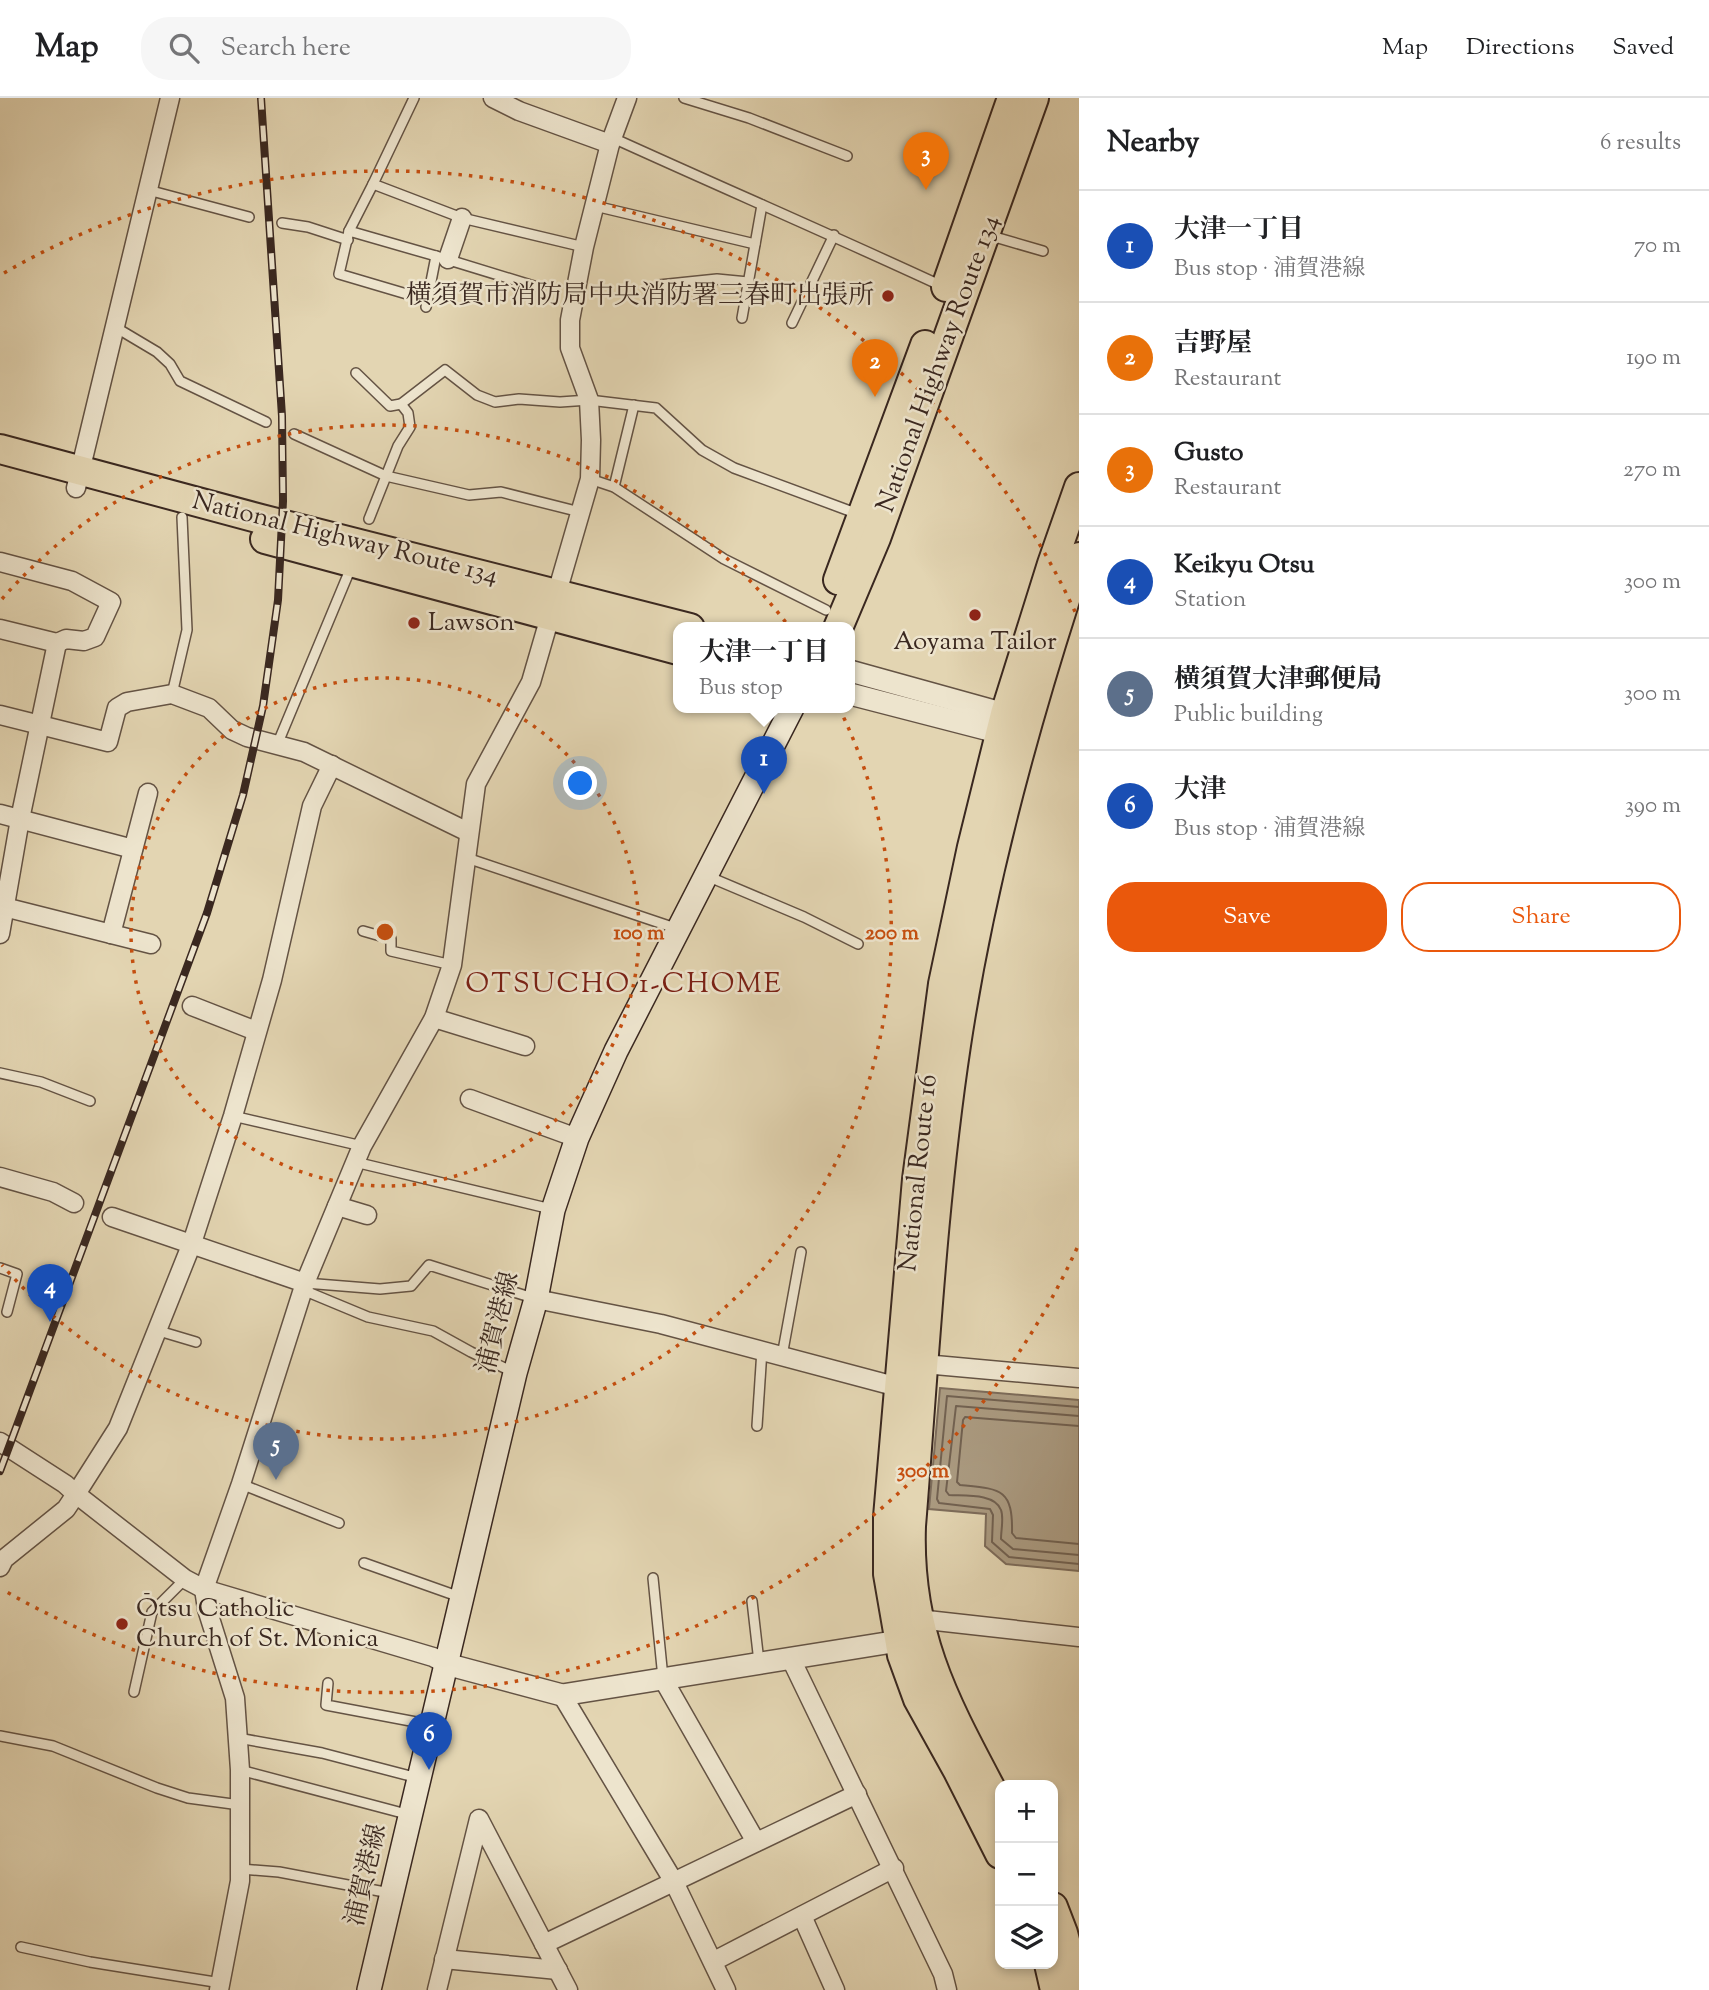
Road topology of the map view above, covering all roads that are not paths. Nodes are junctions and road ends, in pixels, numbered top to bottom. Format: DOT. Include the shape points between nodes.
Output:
graph roads {
  1 [pos="170,98"];
  2 [pos="414,98"];
  3 [pos="493,98"];
  4 [pos="627,98"];
  5 [pos="684,98"];
  6 [pos="1012,98"];
  7 [pos="1034,98"];
  8 [pos="612,141"];
  9 [pos="848,156"];
  10 [pos="373,184"];
  11 [pos="148,190"];
  12 [pos="762,205"];
  13 [pos="595,206"];
  14 [pos="249,217"];
  15 [pos="462,218"];
  16 [pos="282,223"];
  17 [pos="976,231"];
  18 [pos="349,235"];
  19 [pos="834,235"];
  20 [pos="755,244"];
  21 [pos="584,247"];
  22 [pos="1043,251"];
  23 [pos="442,258"];
  24 [pos="748,282"];
  25 [pos="659,285"];
  26 [pos="534,286"];
  27 [pos="946,288"];
  28 [pos="742,318"];
  29 [pos="792,323"];
  30 [pos="115,327"];
  31 [pos="356,373"];
  32 [pos="589,400"];
  33 [pos="401,404"];
  34 [pos="634,405"];
  35 [pos="266,422"];
  36 [pos="295,434"];
  37 [pos="0,449"];
  38 [pos="0,468"];
  39 [pos="386,476"];
  40 [pos="79,479"];
  41 [pos="590,479"];
  42 [pos="614,487"];
  43 [pos="1079,487"];
  44 [pos="580,512"];
  45 [pos="863,516"];
  46 [pos="182,517"];
  47 [pos="369,519"];
  48 [pos="1079,557"];
  49 [pos="0,562"];
  50 [pos="353,563"];
  51 [pos="554,603"];
  52 [pos="1071,606"];
  53 [pos="828,622"];
  54 [pos="673,625"];
  55 [pos="0,629"];
  56 [pos="57,643"];
  57 [pos="673,648"];
  58 [pos="855,673"];
  59 [pos="172,694"];
  60 [pos="855,695"];
  61 [pos="789,713"];
  62 [pos="0,715"];
  63 [pos="1010,725"];
  64 [pos="38,726"];
  65 [pos="277,745"];
  66 [pos="332,765"];
  67 [pos="148,793"];
  68 [pos="0,814"];
  69 [pos="20,819"];
  70 [pos="468,832"];
  71 [pos="133,849"];
  72 [pos="467,858"];
  73 [pos="707,876"];
  74 [pos="3,906"];
  75 [pos="680,929"];
  76 [pos="363,931"];
  77 [pos="0,934"];
  78 [pos="111,934"];
  79 [pos="151,944"];
  80 [pos="858,944"];
  81 [pos="453,965"];
  82 [pos="192,1006"];
  83 [pos="434,1018"];
  84 [pos="256,1031"];
  85 [pos="525,1046"];
  86 [pos="0,1073"];
  87 [pos="470,1099"];
  88 [pos="90,1101"];
  89 [pos="233,1116"];
  90 [pos="577,1138"];
  91 [pos="359,1154"];
  92 [pos="0,1177"];
  93 [pos="74,1203"];
  94 [pos="337,1206"];
  95 [pos="553,1210"];
  96 [pos="367,1215"];
  97 [pos="112,1217"];
  98 [pos="192,1243"];
  99 [pos="801,1252"];
  100 [pos="0,1268"];
  101 [pos="304,1287"];
  102 [pos="536,1299"];
  103 [pos="7,1312"];
  104 [pos="159,1331"];
  105 [pos="196,1342"];
  106 [pos="762,1350"];
  107 [pos="782,1356"];
  108 [pos="924,1364"];
  109 [pos="515,1373"];
  110 [pos="1079,1378"];
  111 [pos="898,1387"];
  112 [pos="757,1426"];
  113 [pos="0,1443"];
  114 [pos="241,1484"];
  115 [pos="76,1494"];
  116 [pos="339,1523"];
  117 [pos="364,1563"];
  118 [pos="0,1567"];
  119 [pos="653,1578"];
  120 [pos="185,1579"];
  121 [pos="204,1589"];
  122 [pos="462,1598"];
  123 [pos="752,1601"];
  124 [pos="918,1619"];
  125 [pos="1079,1637"];
  126 [pos="899,1641"];
  127 [pos="791,1658"];
  128 [pos="446,1664"];
  129 [pos="760,1664"];
  130 [pos="663,1679"];
  131 [pos="328,1683"];
  132 [pos="134,1692"];
  133 [pos="562,1695"];
  134 [pos="416,1723"];
  135 [pos="0,1736"];
  136 [pos="239,1738"];
  137 [pos="240,1770"];
  138 [pos="419,1778"];
  139 [pos="857,1794"];
  140 [pos="995,1795"];
  141 [pos="240,1805"];
  142 [pos="410,1815"];
  143 [pos="756,1842"];
  144 [pos="995,1844"];
  145 [pos="894,1868"];
  146 [pos="241,1869"];
  147 [pos="674,1882"];
  148 [pos="392,1894"];
  149 [pos="802,1916"];
  150 [pos="1058,1920"];
  151 [pos="544,1944"];
  152 [pos="21,1947"];
  153 [pos="444,1959"];
  154 [pos="714,1961"];
  155 [pos="1055,1969"];
  156 [pos="558,1970"];
  157 [pos="1072,1984"];
  158 [pos="220,1986"];
  159 [pos="369,1990"];
  160 [pos="437,1990"];
  161 [pos="568,1990"];
  162 [pos="726,1990"];
  163 [pos="835,1990"];
  164 [pos="947,1990"];
  1 -- 11 [label="street"];
  2 -- 10 [label="lane"];
  3 -- 8 [label="street"];
  4 -- 8 [label="street"];
  5 -- 9 [label="lane"];
  6 -- 17 [label="highway, National Highway Route 134"];
  7 -- 17 [label="highway, National Highway Route 134"];
  8 -- 12 [label="lane"];
  8 -- 13 [label="street"];
  10 -- 15 [label="lane"];
  10 -- 18 [label="lane"];
  11 -- 14 [label="lane"];
  11 -- 30 [label="street"];
  12 -- 19 [label="lane"];
  12 -- 20 [label="lane"];
  13 -- 20 [label="lane"];
  13 -- 21 [label="street"];
  15 -- 21 [label="lane"];
  15 -- 23 [label="street"];
  16 -- 18 [label="lane"];
  17 -- 22 [label="lane"];
  17 -- 27 [label="highway, National Highway Route 134"];
  17 -- 53 [label="highway, National Highway Route 134" via="876,538"];
  18 -- 23 [label="lane"];
  18 -- 23 [label="lane" via="339,274 426,303"];
  19 -- 27 [label="lane"];
  19 -- 29 [label="lane"];
  20 -- 24 [label="lane"];
  21 -- 32 [label="street" via="570,320 570,348"];
  23 -- 26 [label="lane"];
  24 -- 25 [label="lane" via="717,279"];
  24 -- 28 [label="lane"];
  27 -- 45 [label="highway, National Highway Route 134"];
  30 -- 35 [label="lane" via="157,352 180,381"];
  30 -- 40 [label="street"];
  31 -- 33 [label="lane" via="390,406"];
  32 -- 33 [label="lane" via="495,402 477,395 445,370"];
  32 -- 34 [label="lane"];
  32 -- 41 [label="street"];
  33 -- 39 [label="lane" via="410,427"];
  34 -- 42 [label="lane"];
  34 -- 45 [label="lane" via="656,408 702,450 734,468"];
  36 -- 39 [label="lane"];
  37 -- 40 [label="highway, National Highway Route 134"];
  38 -- 40 [label="highway, National Highway Route 134"];
  39 -- 44 [label="lane" via="469,495 501,492"];
  39 -- 47 [label="lane"];
  40 -- 46 [label="highway, National Highway Route 134"];
  40 -- 51 [label="highway, National Highway Route 134" via="261,519"];
  41 -- 42 [label="lane"];
  41 -- 44 [label="street"];
  42 -- 53 [label="lane"];
  43 -- 63 [label="highway, National Route 16" via="1052,564"];
  44 -- 51 [label="street"];
  45 -- 53 [label="highway, National Highway Route 134"];
  46 -- 50 [label="highway, National Highway Route 134"];
  46 -- 59 [label="lane" via="187,630"];
  48 -- 52 [label="highway, National Route 16"];
  49 -- 56 [label="street" via="72,581 111,602 95,637"];
  50 -- 51 [label="highway, National Highway Route 134"];
  50 -- 65 [label="lane"];
  51 -- 54 [label="highway, National Highway Route 134"];
  51 -- 57 [label="highway, National Highway Route 134"];
  51 -- 70 [label="street" via="531,682 477,784"];
  52 -- 63 [label="highway, National Route 16"];
  55 -- 56 [label="street"];
  56 -- 64 [label="street"];
  58 -- 63 [label="street"];
  59 -- 64 [label="street" via="117,708 108,742"];
  59 -- 65 [label="street" via="209,708 240,734"];
  60 -- 63 [label="street"];
  61 -- 73 [label="main road, 浦賀港線"];
  62 -- 64 [label="street"];
  63 -- 108 [label="highway, National Route 16" via="956,1044"];
  63 -- 111 [label="highway, National Route 16" via="964,882 937,1025 916,1179"];
  64 -- 69 [label="street"];
  65 -- 66 [label="street"];
  66 -- 70 [label="street"];
  66 -- 84 [label="street" via="312,806"];
  67 -- 71 [label="street"];
  68 -- 69 [label="street"];
  69 -- 71 [label="street"];
  69 -- 74 [label="street"];
  70 -- 72 [label="street"];
  71 -- 78 [label="street"];
  72 -- 75 [label="lane"];
  72 -- 81 [label="street"];
  73 -- 75 [label="main road, 浦賀港線"];
  73 -- 80 [label="lane"];
  74 -- 77 [label="street"];
  74 -- 78 [label="street"];
  75 -- 90 [label="main road, 浦賀港線"];
  76 -- 81 [label="lane" via="391,939 391,951"];
  78 -- 79 [label="street"];
  81 -- 83 [label="street"];
  82 -- 84 [label="street"];
  83 -- 85 [label="street"];
  83 -- 91 [label="street"];
  84 -- 89 [label="street"];
  86 -- 88 [label="lane" via="41,1082"];
  87 -- 90 [label="street"];
  89 -- 91 [label="lane"];
  89 -- 98 [label="street"];
  90 -- 95 [label="main road, 浦賀港線"];
  91 -- 94 [label="street"];
  91 -- 95 [label="lane"];
  92 -- 93 [label="street"];
  94 -- 96 [label="street"];
  94 -- 101 [label="street"];
  95 -- 102 [label="main road, 浦賀港線"];
  97 -- 98 [label="street"];
  98 -- 101 [label="street"];
  98 -- 104 [label="street"];
  99 -- 107 [label="lane"];
  100 -- 103 [label="lane" via="17,1274"];
  101 -- 102 [label="lane" via="411,1286 429,1265"];
  101 -- 109 [label="lane" via="368,1317 433,1331"];
  101 -- 114 [label="street"];
  102 -- 106 [label="street"];
  102 -- 109 [label="main road, 浦賀港線"];
  104 -- 105 [label="lane"];
  104 -- 115 [label="street" via="118,1428"];
  106 -- 107 [label="street"];
  106 -- 112 [label="lane"];
  107 -- 111 [label="street"];
  108 -- 110 [label="street"];
  108 -- 111 [label="street"];
  108 -- 124 [label="highway, National Route 16" via="910,1546"];
  109 -- 122 [label="main road, 浦賀港線"];
  111 -- 126 [label="highway, National Route 16" via="887,1556"];
  113 -- 115 [label="street"];
  114 -- 116 [label="lane"];
  114 -- 121 [label="street"];
  115 -- 118 [label="street"];
  115 -- 120 [label="street"];
  117 -- 122 [label="lane"];
  119 -- 130 [label="lane"];
  120 -- 121 [label="street"];
  120 -- 132 [label="lane" via="152,1612"];
  121 -- 128 [label="street"];
  121 -- 136 [label="street" via="235,1698"];
  122 -- 128 [label="main road, 浦賀港線"];
  123 -- 129 [label="lane"];
  124 -- 125 [label="street"];
  124 -- 126 [label="street"];
  124 -- 140 [label="highway, National Route 16" via="935,1679"];
  126 -- 127 [label="street"];
  126 -- 144 [label="highway, National Route 16" via="918,1699"];
  127 -- 129 [label="street"];
  127 -- 139 [label="street"];
  128 -- 133 [label="street"];
  128 -- 138 [label="main road, 浦賀港線"];
  129 -- 130 [label="street"];
  130 -- 133 [label="street"];
  130 -- 143 [label="street"];
  131 -- 134 [label="lane" via="326,1705"];
  133 -- 147 [label="street"];
  135 -- 141 [label="lane" via="53,1746 188,1798"];
  136 -- 137 [label="street"];
  136 -- 138 [label="lane"];
  137 -- 141 [label="street"];
  137 -- 142 [label="lane"];
  138 -- 142 [label="main road, 浦賀港線"];
  139 -- 143 [label="street"];
  139 -- 145 [label="street"];
  141 -- 146 [label="street"];
  142 -- 148 [label="main road, 浦賀港線"];
  143 -- 147 [label="street"];
  145 -- 149 [label="street"];
  145 -- 164 [label="street"];
  146 -- 148 [label="lane"];
  146 -- 158 [label="street"];
  147 -- 151 [label="street"];
  147 -- 154 [label="street"];
  148 -- 159 [label="main road, 浦賀港線"];
  149 -- 154 [label="street"];
  149 -- 163 [label="street"];
  150 -- 157 [label="highway"];
  151 -- 153 [label="street" via="479,1819"];
  151 -- 156 [label="street"];
  152 -- 158 [label="lane"];
  153 -- 156 [label="street"];
  153 -- 160 [label="street"];
  154 -- 162 [label="street"];
  155 -- 157 [label="highway"];
  156 -- 161 [label="street"];
}
